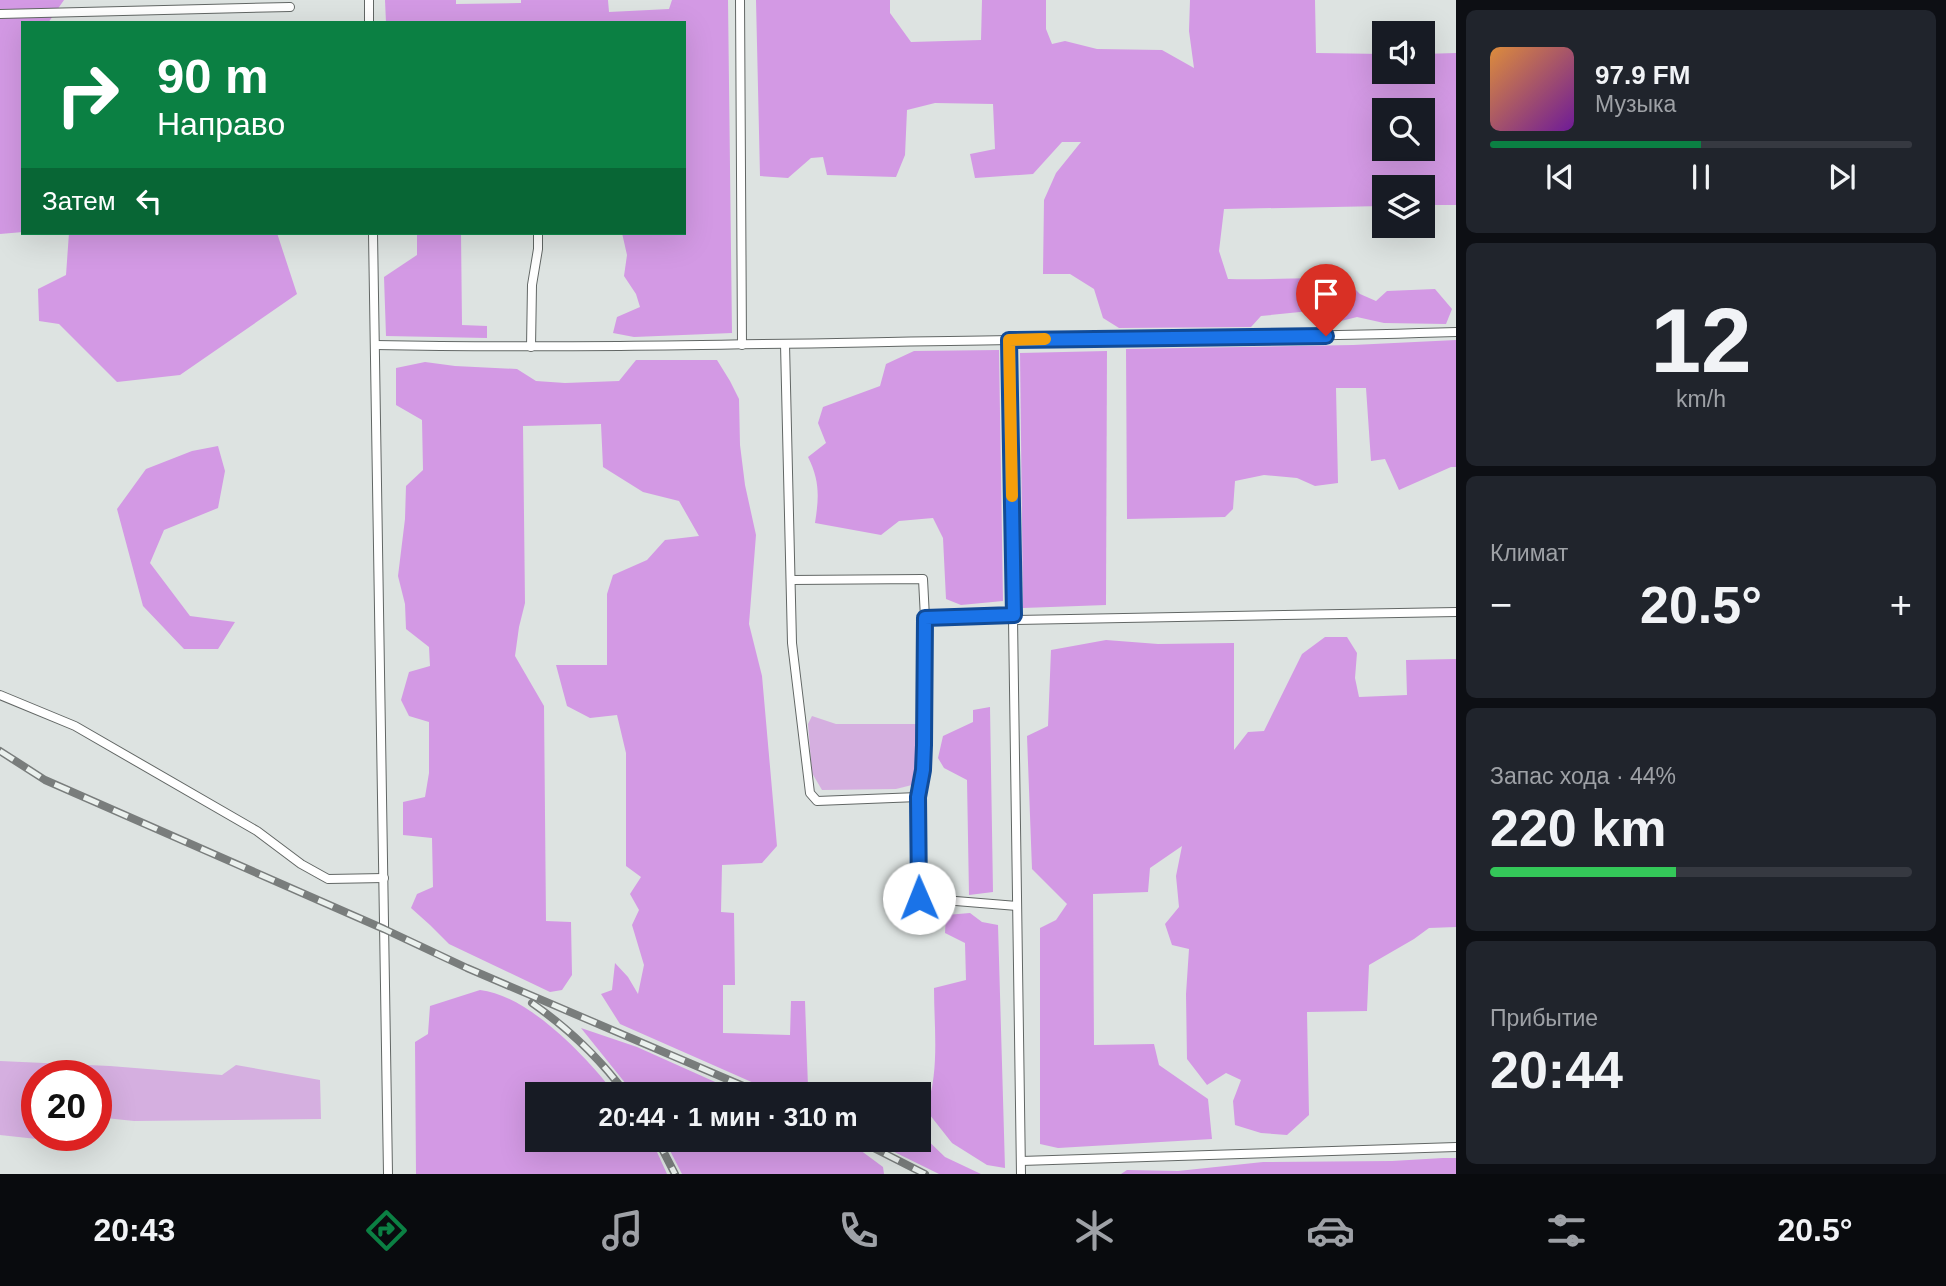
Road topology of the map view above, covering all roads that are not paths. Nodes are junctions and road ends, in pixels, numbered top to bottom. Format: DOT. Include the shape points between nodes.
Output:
graph roads {
  1 [pos="369,0"];
  2 [pos="740,0"];
  3 [pos="231,4"];
  4 [pos="290,7"];
  5 [pos="0,14"];
  6 [pos="369,21"];
  7 [pos="373,235"];
  8 [pos="538,235"];
  9 [pos="1456,332"];
  10 [pos="1009,340"];
  11 [pos="785,344"];
  12 [pos="375,345"];
  13 [pos="742,345"];
  14 [pos="531,347"];
  15 [pos="791,580"];
  16 [pos="1456,612"];
  17 [pos="1014,617"];
  18 [pos="925,618"];
  19 [pos="0,695"];
  20 [pos="918,797"];
  21 [pos="384,878"];
  22 [pos="1017,906"];
  23 [pos="1456,1147"];
  24 [pos="1021,1161"];
  25 [pos="388,1174"];
  26 [pos="1021,1174"];
  1 -- 6 [label="lane"];
  2 -- 13 [label="lane"];
  3 -- 4 [label="lane"];
  3 -- 5 [label="lane"];
  7 -- 12 [label="lane"];
  8 -- 14 [label="lane"];
  9 -- 10 [label="lane"];
  10 -- 11 [label="lane"];
  10 -- 17 [label="lane"];
  11 -- 13 [label="lane"];
  11 -- 15 [label="lane"];
  12 -- 14 [label="lane"];
  12 -- 21 [label="lane"];
  13 -- 14 [label="lane"];
  15 -- 18 [label="lane" via="923,579"];
  15 -- 20 [label="lane" via="792,643 810,793 817,801"];
  16 -- 17 [label="lane"];
  17 -- 18 [label="lane"];
  17 -- 22 [label="lane"];
  18 -- 20 [label="lane" via="924,745"];
  19 -- 21 [label="lane" via="75,726 257,831 328,879"];
  20 -- 22 [label="lane" via="919,898"];
  21 -- 25 [label="lane"];
  22 -- 24 [label="lane"];
  23 -- 24 [label="lane"];
  24 -- 26 [label="lane"];
}
